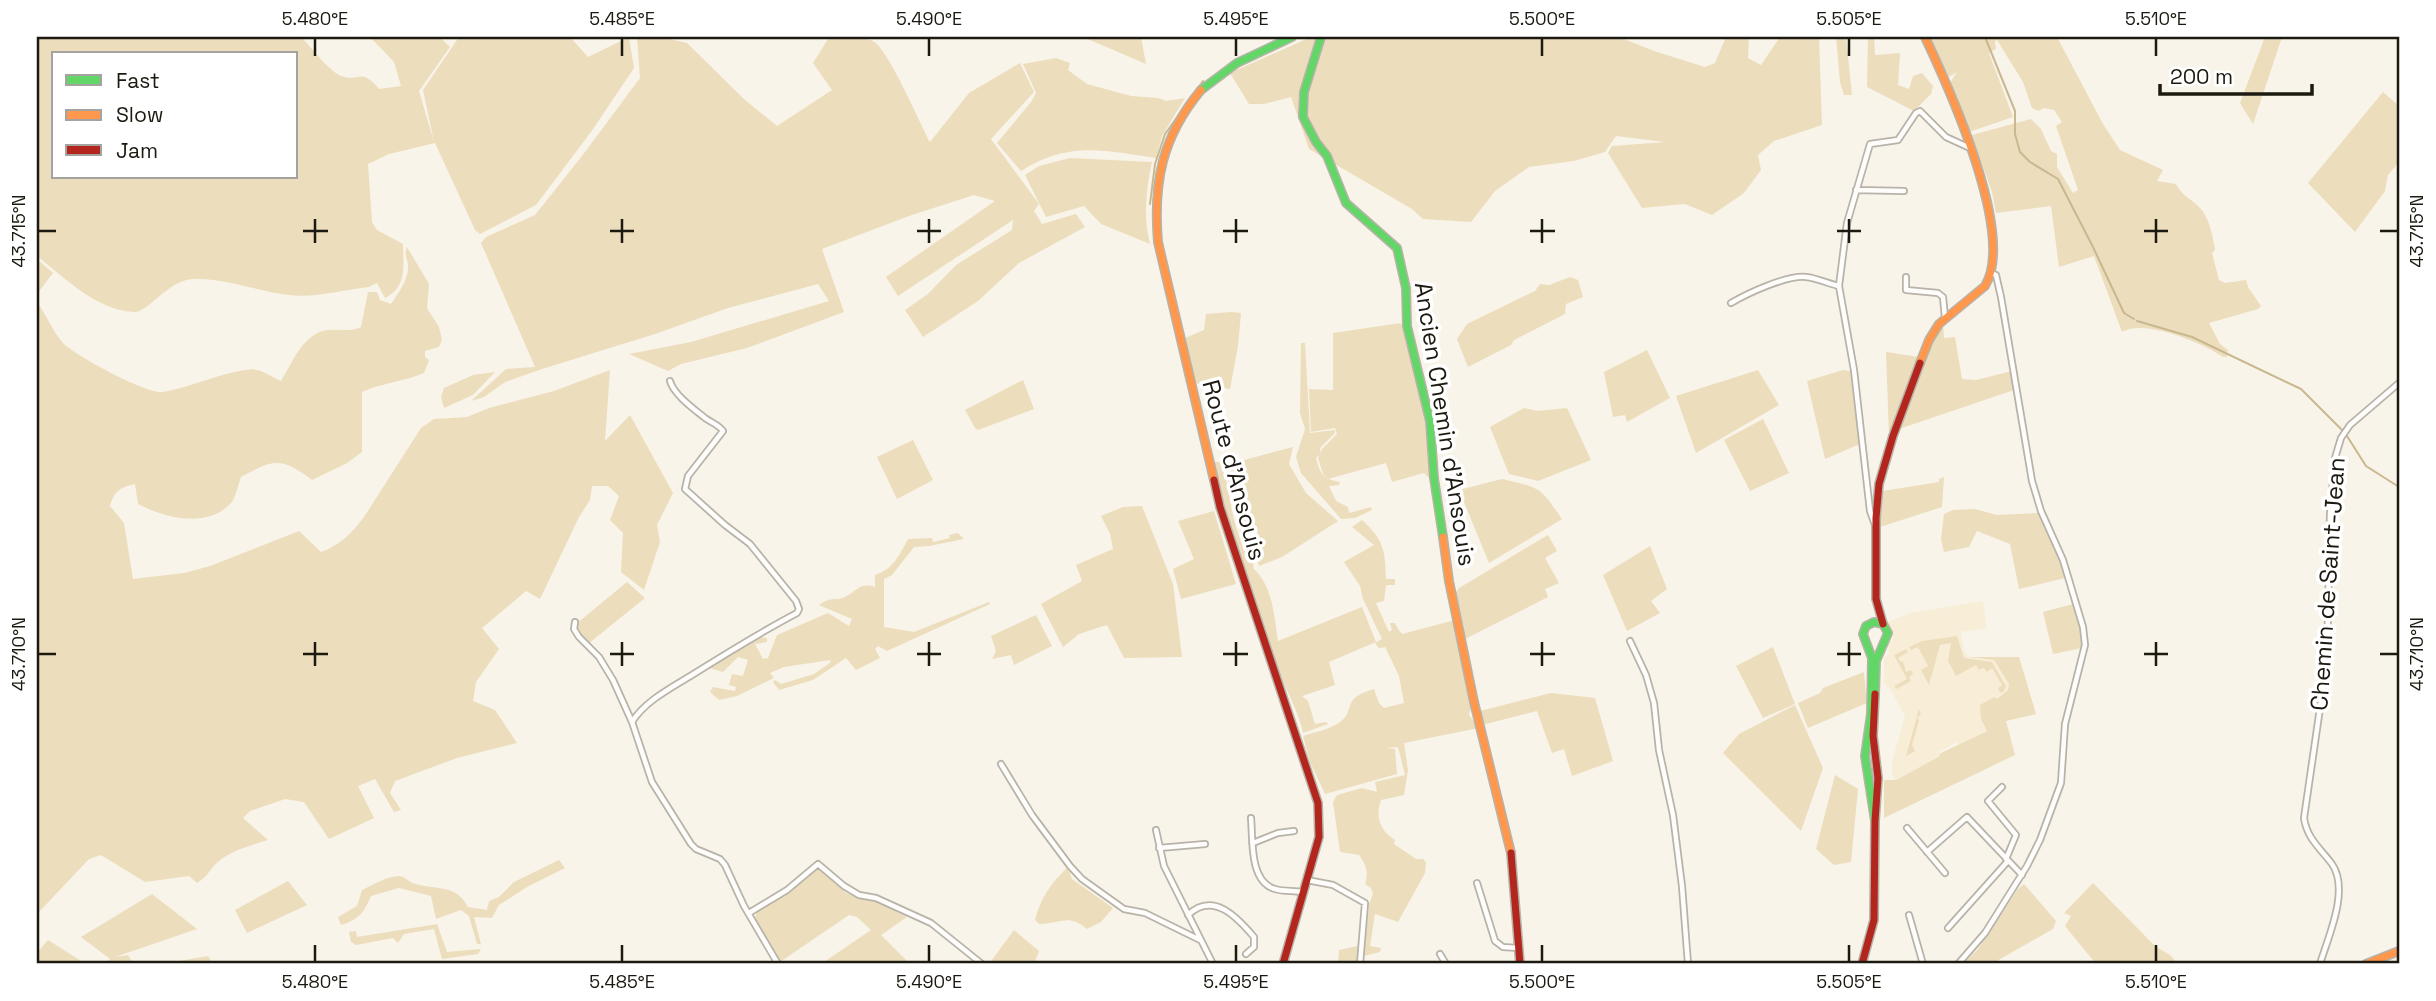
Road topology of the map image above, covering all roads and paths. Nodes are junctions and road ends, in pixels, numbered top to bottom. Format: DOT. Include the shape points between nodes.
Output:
graph roads {
  1 [pos="1292,37"];
  2 [pos="1321,37"];
  3 [pos="1925,37"];
  4 [pos="1970,148"];
  5 [pos="1856,190"];
  6 [pos="1904,191"];
  7 [pos="1991,273"];
  8 [pos="1906,277"];
  9 [pos="1997,281"];
  10 [pos="1987,282"];
  11 [pos="1839,286"];
  12 [pos="1731,303"];
  13 [pos="1945,319"];
  14 [pos="670,381"];
  15 [pos="2399,383"];
  16 [pos="1876,527"];
  17 [pos="1876,599"];
  18 [pos="575,622"];
  19 [pos="1869,623"];
  20 [pos="1883,624"];
  21 [pos="1630,641"];
  22 [pos="1869,644"];
  23 [pos="1882,644"];
  24 [pos="632,722"];
  25 [pos="1001,764"];
  26 [pos="2001,787"];
  27 [pos="1251,818"];
  28 [pos="1875,821"];
  29 [pos="1907,828"];
  30 [pos="1156,830"];
  31 [pos="1294,831"];
  32 [pos="1254,843"];
  33 [pos="1205,844"];
  34 [pos="1159,848"];
  35 [pos="1927,852"];
  36 [pos="2007,860"];
  37 [pos="1945,873"];
  38 [pos="2022,875"];
  39 [pos="1307,880"];
  40 [pos="1477,883"];
  41 [pos="1304,892"];
  42 [pos="748,913"];
  43 [pos="1188,915"];
  44 [pos="1909,915"];
  45 [pos="1954,920"];
  46 [pos="1948,928"];
  47 [pos="1961,928"];
  48 [pos="1200,940"];
  49 [pos="1518,948"];
  50 [pos="2399,951"];
  51 [pos="1246,954"];
  52 [pos="1440,954"];
  53 [pos="778,964"];
  54 [pos="982,964"];
  55 [pos="1213,964"];
  56 [pos="1283,964"];
  57 [pos="1360,964"];
  58 [pos="1446,964"];
  59 [pos="1520,964"];
  60 [pos="1688,964"];
  61 [pos="1862,964"];
  62 [pos="1923,964"];
  63 [pos="1958,964"];
  64 [pos="2320,964"];
  65 [pos="2366,964"];
  1 -- 39 [label="street, Route d'Ansouis" via="1219,75 1186,110 1163,155 1155,213 1157,242 1220,507 1318,803 1318,837"];
  2 -- 49 [label="street, Ancien Chemin d'Ansouis" via="1304,92 1303,117 1332,165 1346,203 1396,248 1401,261 1407,326 1430,421 1449,581 1510,848"];
  3 -- 4 [label="street"];
  4 -- 5 [label="street" via="1945,137 1920,111 1898,140 1870,144"];
  4 -- 7 [label="street" via="1986,204 1993,246"];
  5 -- 6 [label="street"];
  5 -- 11 [label="street"];
  7 -- 9 [label="street"];
  7 -- 10 [label="street"];
  8 -- 13 [label="street" via="1906,289 1943,297"];
  9 -- 10 [label="street"];
  9 -- 38 [label="street" via="2032,481 2063,560 2085,645 2065,724 2061,783"];
  10 -- 13 [label="street"];
  11 -- 12 [label="street" via="1794,278"];
  11 -- 16 [label="street" via="1854,367 1870,511"];
  13 -- 16 [label="street" via="1929,340 1893,436 1879,484"];
  14 -- 24 [label="street" via="678,394 723,431 688,476 685,489 750,544 799,609 658,697"];
  15 -- 64 [label="street, Chemin de Saint-Jean" via="2344,433 2332,481 2327,660 2304,818 2310,838 2333,866 2339,882 2339,898"];
  16 -- 17 [label="street"];
  17 -- 19 [label="street"];
  17 -- 20 [label="street"];
  18 -- 24 [label="street" via="579,637 605,666"];
  19 -- 20 [label="street"];
  19 -- 22 [label="street" via="1863,634"];
  20 -- 23 [label="street" via="1888,633"];
  21 -- 60 [label="street" via="1654,702 1677,848"];
  22 -- 23 [label="street"];
  22 -- 28 [label="street" via="1871,715 1866,762"];
  23 -- 28 [label="street" via="1876,662 1873,736 1878,771"];
  24 -- 42 [label="street" via="663,801 691,844 725,865"];
  25 -- 48 [label="street" via="1032,816 1082,879 1124,909 1145,913"];
  26 -- 36 [label="street" via="1988,801 2016,835"];
  27 -- 32 [label="street"];
  28 -- 61 [label="street" via="1874,920"];
  29 -- 35 [label="street"];
  30 -- 34 [label="street"];
  31 -- 32 [label="street"];
  32 -- 41 [label="street" via="1256,869 1266,885"];
  33 -- 34 [label="street"];
  34 -- 43 [label="street"];
  35 -- 36 [label="street" via="1967,817"];
  35 -- 37 [label="street"];
  36 -- 38 [label="street"];
  36 -- 45 [label="street"];
  38 -- 63 [label="street" via="1985,933"];
  39 -- 41 [label="street, Route d'Ansouis"];
  39 -- 57 [label="street" via="1333,885 1366,903"];
  40 -- 49 [label="street" via="1494,941"];
  41 -- 56 [label="street, Route d'Ansouis"];
  42 -- 53 [label="street"];
  42 -- 54 [label="street" via="818,864 859,895 931,923"];
  43 -- 48 [label="street"];
  43 -- 51 [label="street" via="1207,905 1224,909 1254,937 1254,947"];
  44 -- 62 [label="street"];
  45 -- 46 [label="street"];
  45 -- 47 [label="street"];
  48 -- 55 [label="street"];
  49 -- 59 [label="street, Ancien Chemin d'Ansouis"];
  50 -- 65 [label="street"];
  52 -- 58 [label="street"];
}
